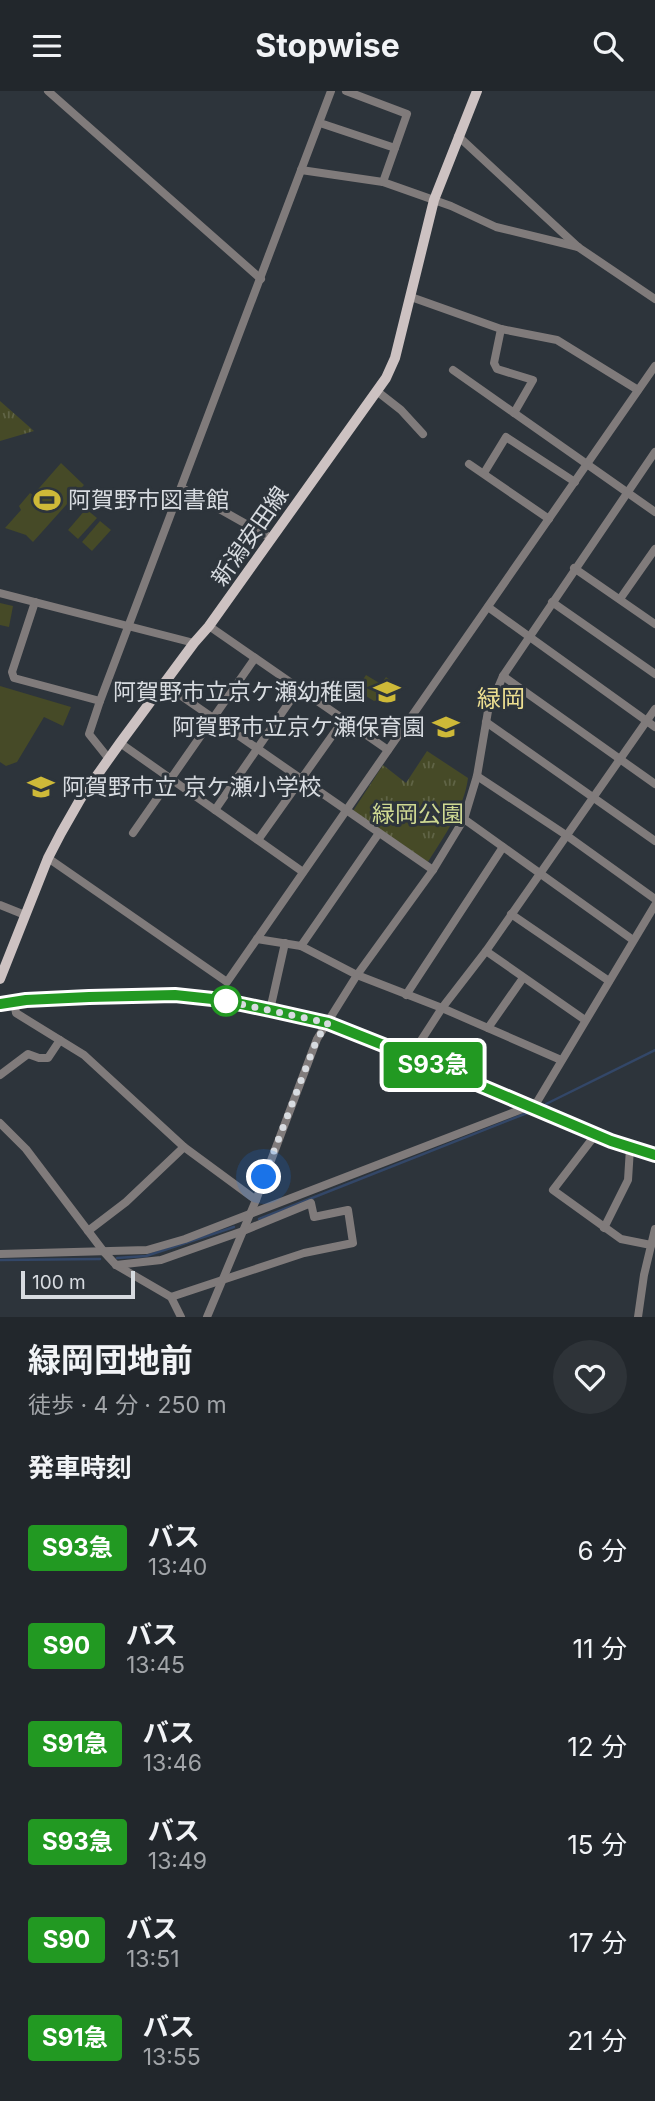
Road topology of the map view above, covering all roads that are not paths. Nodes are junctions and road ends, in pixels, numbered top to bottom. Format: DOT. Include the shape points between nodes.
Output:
graph roads {
  1 [pos="48,91"];
  2 [pos="331,91"];
  3 [pos="346,91"];
  4 [pos="477,91"];
  5 [pos="320,123"];
  6 [pos="458,136"];
  7 [pos="395,148"];
  8 [pos="301,170"];
  9 [pos="383,181"];
  10 [pos="434,200"];
  11 [pos="578,247"];
  12 [pos="261,279"];
  13 [pos="411,297"];
  14 [pos="655,299"];
  15 [pos="502,330"];
  16 [pos="655,366"];
  17 [pos="453,370"];
  18 [pos="638,390"];
  19 [pos="378,392"];
  20 [pos="514,413"];
  21 [pos="423,434"];
  22 [pos="655,452"];
  23 [pos="469,464"];
  24 [pos="587,464"];
  25 [pos="484,473"];
  26 [pos="575,482"];
  27 [pos="182,488"];
  28 [pos="627,492"];
  29 [pos="655,512"];
  30 [pos="549,519"];
  31 [pos="271,538"];
  32 [pos="655,549"];
  33 [pos="574,568"];
  34 [pos="0,593"];
  35 [pos="620,599"];
  36 [pos="35,602"];
  37 [pos="552,602"];
  38 [pos="488,607"];
  39 [pos="655,624"];
  40 [pos="129,625"];
  41 [pos="209,626"];
  42 [pos="528,637"];
  43 [pos="194,643"];
  44 [pos="255,658"];
  45 [pos="655,674"];
  46 [pos="503,676"];
  47 [pos="164,684"];
  48 [pos="299,688"];
  49 [pos="100,701"];
  50 [pos="655,709"];
  51 [pos="212,718"];
  52 [pos="344,719"];
  53 [pos="646,721"];
  54 [pos="486,722"];
  55 [pos="655,727"];
  56 [pos="120,743"];
  57 [pos="257,748"];
  58 [pos="388,750"];
  59 [pos="109,759"];
  60 [pos="619,759"];
  61 [pos="477,776"];
  62 [pos="171,779"];
  63 [pos="302,780"];
  64 [pos="655,785"];
  65 [pos="593,797"];
  66 [pos="215,810"];
  67 [pos="346,810"];
  68 [pos="464,819"];
  69 [pos="379,832"];
  70 [pos="133,833"];
  71 [pos="566,835"];
  72 [pos="258,840"];
  73 [pos="655,841"];
  74 [pos="503,847"];
  75 [pos="48,858"];
  76 [pos="433,870"];
  77 [pos="303,872"];
  78 [pos="539,873"];
  79 [pos="655,899"];
  80 [pos="0,905"];
  81 [pos="655,905"];
  82 [pos="511,914"];
  83 [pos="25,915"];
  84 [pos="257,939"];
  85 [pos="633,940"];
  86 [pos="285,943"];
  87 [pos="301,946"];
  88 [pos="486,951"];
  89 [pos="357,975"];
  90 [pos="523,978"];
  91 [pos="0,979"];
  92 [pos="608,981"];
  93 [pos="406,995"];
  94 [pos="14,1002"];
  95 [pos="0,1004"];
  96 [pos="442,1008"];
  97 [pos="270,1010"];
  98 [pos="585,1020"];
  99 [pos="328,1023"];
  100 [pos="488,1028"];
  101 [pos="60,1039"];
  102 [pos="411,1056"];
  103 [pos="561,1060"];
  104 [pos="0,1075"];
  105 [pos="530,1106"];
  106 [pos="2,1130"];
  107 [pos="596,1134"];
  108 [pos="184,1146"];
  109 [pos="630,1148"];
  110 [pos="655,1155"];
  111 [pos="256,1200"];
  112 [pos="249,1215"];
  113 [pos="604,1228"];
  114 [pos="655,1229"];
  115 [pos="88,1231"];
  116 [pos="243,1231"];
  117 [pos="651,1245"];
  118 [pos="104,1252"];
  119 [pos="0,1254"];
  120 [pos="117,1265"];
  121 [pos="222,1281"];
  122 [pos="171,1297"];
  123 [pos="181,1317"];
  124 [pos="207,1317"];
  125 [pos="638,1317"];
  1 -- 12 [label="street"];
  2 -- 5 [label="street"];
  3 -- 7 [label="street" via="407,114"];
  4 -- 6 [label="main road, 新潟安田線"];
  5 -- 7 [label="street"];
  5 -- 8 [label="street"];
  6 -- 10 [label="main road, 新潟安田線"];
  6 -- 11 [label="street"];
  7 -- 9 [label="street"];
  8 -- 9 [label="street"];
  8 -- 12 [label="street"];
  9 -- 10 [label="street"];
  10 -- 11 [label="street" via="496,227"];
  10 -- 13 [label="main road, 新潟安田線"];
  11 -- 14 [label="street"];
  12 -- 27 [label="street"];
  13 -- 15 [label="street"];
  13 -- 19 [label="main road, 新潟安田線" via="395,358"];
  15 -- 18 [label="street" via="557,339"];
  15 -- 20 [label="street" via="494,363 497,369 533,380"];
  16 -- 18 [label="street"];
  17 -- 20 [label="street"];
  18 -- 24 [label="street"];
  19 -- 21 [label="street"];
  19 -- 31 [label="main road, 新潟安田線"];
  20 -- 24 [label="street"];
  22 -- 28 [label="street"];
  23 -- 25 [label="street"];
  24 -- 26 [label="street"];
  24 -- 28 [label="street"];
  25 -- 26 [label="street" via="506,437"];
  25 -- 30 [label="street"];
  26 -- 30 [label="street"];
  27 -- 31 [label="street"];
  27 -- 40 [label="street"];
  28 -- 29 [label="street"];
  28 -- 33 [label="street"];
  30 -- 38 [label="street"];
  31 -- 41 [label="main road, 新潟安田線"];
  32 -- 35 [label="street"];
  33 -- 35 [label="street"];
  33 -- 37 [label="street"];
  34 -- 36 [label="street"];
  35 -- 39 [label="street"];
  36 -- 40 [label="street"];
  36 -- 49 [label="street" via="12,672 14,678"];
  37 -- 42 [label="street"];
  37 -- 45 [label="street"];
  38 -- 42 [label="street"];
  38 -- 58 [label="street"];
  40 -- 43 [label="street"];
  40 -- 49 [label="street"];
  41 -- 43 [label="main road, 新潟安田線"];
  41 -- 44 [label="street"];
  42 -- 46 [label="street"];
  42 -- 53 [label="street"];
  43 -- 47 [label="main road, 新潟安田線"];
  44 -- 48 [label="street"];
  44 -- 51 [label="street"];
  46 -- 54 [label="street"];
  46 -- 60 [label="street"];
  47 -- 51 [label="street"];
  47 -- 56 [label="main road, 新潟安田線"];
  48 -- 52 [label="street"];
  48 -- 57 [label="street"];
  49 -- 59 [label="street" via="89,734"];
  50 -- 53 [label="street"];
  51 -- 57 [label="street"];
  51 -- 62 [label="street"];
  52 -- 58 [label="street"];
  52 -- 63 [label="street"];
  53 -- 55 [label="street"];
  53 -- 60 [label="street"];
  54 -- 61 [label="street"];
  54 -- 65 [label="street"];
  56 -- 59 [label="main road, 新潟安田線"];
  56 -- 62 [label="street"];
  57 -- 63 [label="street"];
  57 -- 66 [label="street"];
  58 -- 67 [label="street"];
  59 -- 75 [label="main road, 新潟安田線"];
  60 -- 64 [label="street"];
  60 -- 65 [label="street"];
  61 -- 68 [label="street"];
  61 -- 71 [label="street"];
  62 -- 66 [label="street"];
  62 -- 70 [label="street"];
  63 -- 67 [label="street"];
  63 -- 72 [label="street"];
  65 -- 71 [label="street"];
  65 -- 73 [label="street"];
  66 -- 72 [label="street"];
  67 -- 69 [label="street"];
  67 -- 77 [label="street"];
  68 -- 74 [label="street"];
  68 -- 76 [label="street"];
  69 -- 76 [label="street"];
  69 -- 87 [label="street"];
  71 -- 78 [label="street"];
  71 -- 79 [label="street"];
  72 -- 77 [label="street"];
  74 -- 78 [label="street"];
  74 -- 93 [label="street"];
  75 -- 83 [label="main road, 新潟安田線"];
  75 -- 84 [label="street" via="227,982"];
  76 -- 89 [label="street"];
  77 -- 84 [label="street"];
  78 -- 82 [label="street"];
  78 -- 85 [label="street"];
  80 -- 83 [label="street"];
  81 -- 85 [label="street"];
  82 -- 88 [label="street"];
  82 -- 92 [label="street"];
  83 -- 91 [label="main road, 新潟安田線"];
  84 -- 86 [label="street"];
  85 -- 92 [label="street"];
  86 -- 87 [label="street"];
  86 -- 97 [label="street"];
  87 -- 89 [label="street"];
  88 -- 90 [label="street"];
  88 -- 96 [label="street"];
  89 -- 93 [label="street"];
  89 -- 99 [label="street"];
  90 -- 98 [label="street"];
  90 -- 100 [label="street"];
  92 -- 98 [label="street"];
  93 -- 96 [label="street"];
  94 -- 95 [label="main road"];
  94 -- 97 [label="main road" via="175,995"];
  94 -- 101 [label="street" via="16,1013"];
  96 -- 100 [label="street"];
  96 -- 102 [label="street"];
  97 -- 99 [label="main road"];
  98 -- 103 [label="street"];
  99 -- 102 [label="main road"];
  99 -- 111 [label="street" via="317,1039"];
  100 -- 103 [label="street"];
  101 -- 104 [label="street" via="48,1058 29,1054"];
  101 -- 108 [label="street" via="85,1055"];
  102 -- 105 [label="main road"];
  103 -- 105 [label="street" via="537,1102"];
  105 -- 107 [label="main road"];
  105 -- 112 [label="street"];
  106 -- 115 [label="street" via="26,1149"];
  107 -- 109 [label="main road"];
  107 -- 113 [label="street" via="553,1190"];
  108 -- 111 [label="street"];
  108 -- 115 [label="street"];
  109 -- 110 [label="main road"];
  109 -- 113 [label="street" via="628,1179"];
  111 -- 112 [label="street"];
  112 -- 116 [label="street"];
  112 -- 118 [label="street" via="147,1249"];
  113 -- 117 [label="street" via="621,1239"];
  114 -- 117 [label="street"];
  115 -- 118 [label="street"];
  116 -- 120 [label="street" via="161,1260"];
  116 -- 121 [label="street"];
  116 -- 121 [label="street" via="311,1203 314,1217 348,1210 353,1243"];
  117 -- 125 [label="street"];
  118 -- 119 [label="street"];
  118 -- 120 [label="street"];
  120 -- 122 [label="street"];
  121 -- 122 [label="street"];
  121 -- 124 [label="street"];
  122 -- 123 [label="street"];
}
